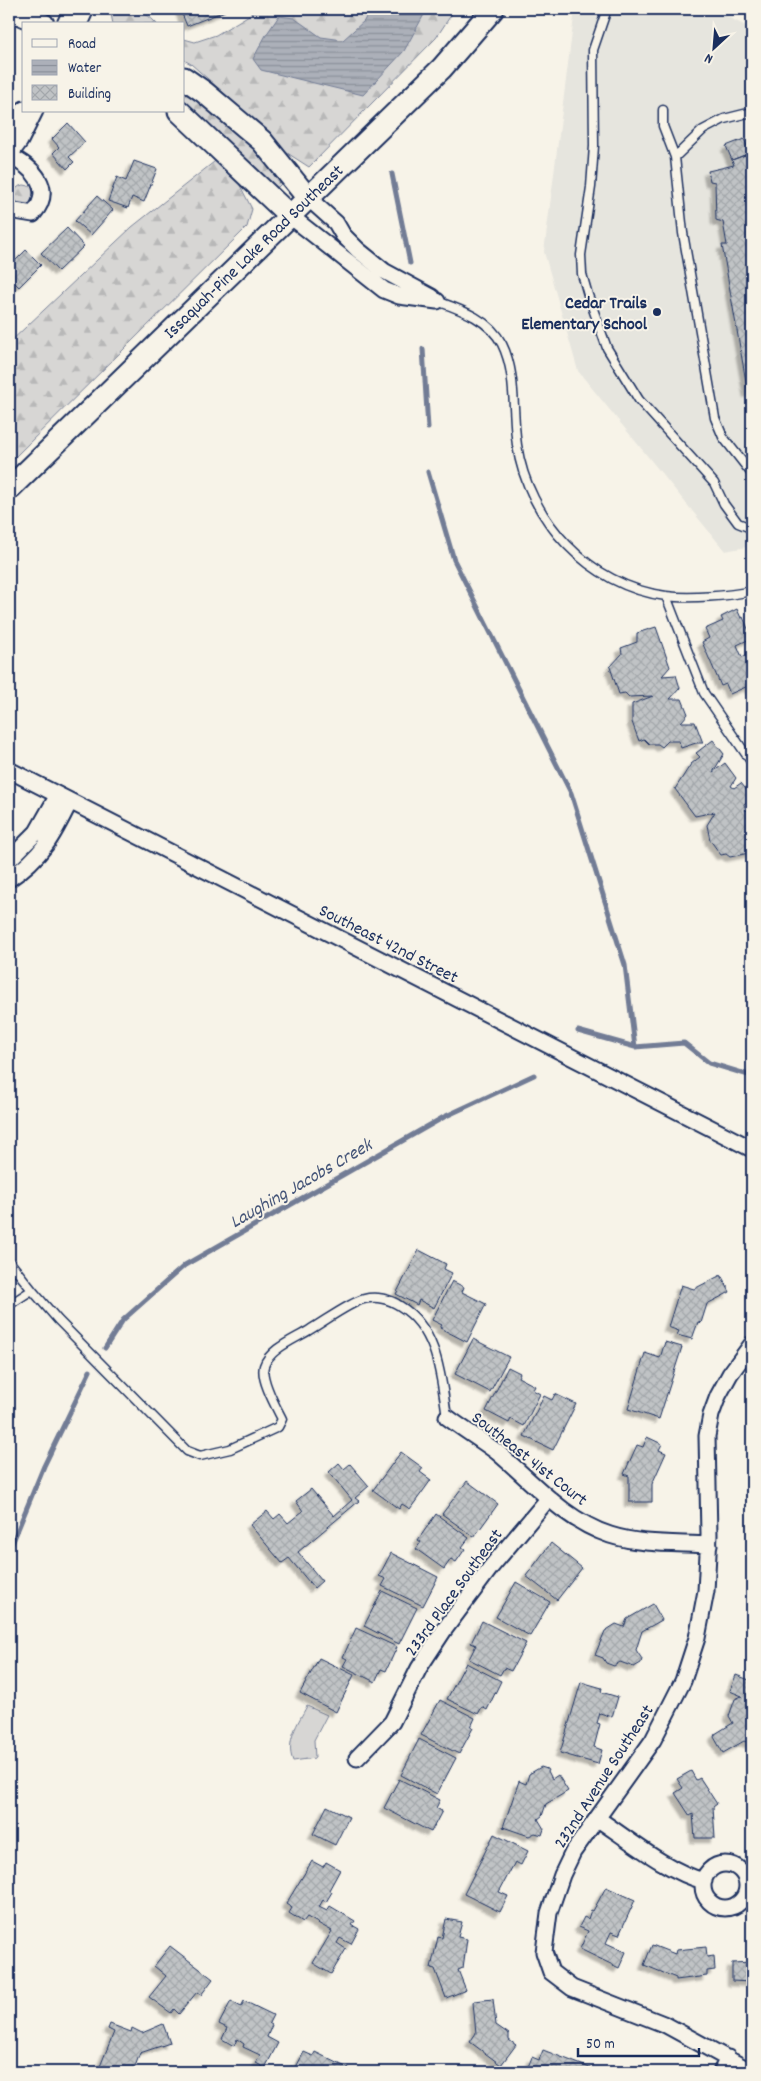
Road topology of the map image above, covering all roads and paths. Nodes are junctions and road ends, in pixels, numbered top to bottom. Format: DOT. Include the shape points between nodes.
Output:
graph roads {
  1 [pos="9,9"];
  2 [pos="72,9"];
  3 [pos="86,9"];
  4 [pos="493,9"];
  5 [pos="607,9"];
  6 [pos="38,22"];
  7 [pos="66,22"];
  8 [pos="80,22"];
  9 [pos="185,79"];
  10 [pos="663,110"];
  11 [pos="23,112"];
  12 [pos="34,112"];
  13 [pos="180,112"];
  14 [pos="752,112"];
  15 [pos="9,156"];
  16 [pos="675,157"];
  17 [pos="307,197"];
  18 [pos="9,210"];
  19 [pos="289,215"];
  20 [pos="437,301"];
  21 [pos="752,474"];
  22 [pos="9,489"];
  23 [pos="752,527"];
  24 [pos="752,591"];
  25 [pos="666,596"];
  26 [pos="752,763"];
  27 [pos="9,770"];
  28 [pos="64,798"];
  29 [pos="9,860"];
  30 [pos="9,879"];
  31 [pos="752,1149"];
  32 [pos="9,1261"];
  33 [pos="32,1290"];
  34 [pos="9,1306"];
  35 [pos="752,1344"];
  36 [pos="447,1417"];
  37 [pos="548,1499"];
  38 [pos="709,1545"];
  39 [pos="357,1758"];
  40 [pos="598,1819"];
  41 [pos="704,1881"];
  42 [pos="728,2058"];
  43 [pos="721,2072"];
  44 [pos="752,2072"];
  1 -- 6 [label="main road"];
  2 -- 7 [label="street"];
  3 -- 8 [label="street"];
  4 -- 17 [label="main road, Issaquah-Pine Lake Road Southeast" via="442,68"];
  5 -- 23 [label="lane" via="593,50 594,146 582,274 606,348 639,400 714,483 738,523"];
  9 -- 17 [label="main road" via="262,141"];
  10 -- 16 [label="lane" via="663,126"];
  11 -- 15 [label="street" via="10,139"];
  12 -- 15 [label="street"];
  13 -- 19 [label="main road"];
  14 -- 16 [label="lane" via="703,130"];
  15 -- 18 [label="street" via="32,172 43,192 33,214"];
  16 -- 21 [label="lane" via="683,232 715,418 723,436"];
  17 -- 19 [label="main road, Issaquah-Pine Lake Road Southeast"];
  17 -- 20 [label="street" via="336,223 358,250 384,271"];
  19 -- 20 [label="street" via="384,290 399,296"];
  19 -- 22 [label="main road, Issaquah-Pine Lake Road Southeast"];
  20 -- 25 [label="lane" via="480,320 502,344 511,378 516,444 522,468 534,502 554,531 586,563 609,577"];
  24 -- 25 [label="lane"];
  25 -- 26 [label="lane" via="704,693"];
  27 -- 28 [label="street, Southeast 42nd Street"];
  28 -- 29 [label="street"];
  28 -- 30 [label="street" via="53,836"];
  28 -- 31 [label="street, Southeast 42nd Street"];
  32 -- 33 [label="lane"];
  33 -- 34 [label="lane"];
  33 -- 36 [label="lane" via="187,1451 200,1456 230,1449 278,1427 282,1420 266,1383 263,1367 271,1354 364,1299 392,1300 412,1313 428,1334 442,1380"];
  35 -- 38 [label="street, 232nd Avenue Southeast" via="726,1381 711,1415 706,1466"];
  36 -- 37 [label="street, Southeast 41st Court" via="496,1452"];
  37 -- 38 [label="street, Southeast 41st Court" via="593,1529 612,1536 642,1542"];
  37 -- 39 [label="street, 233rd Place Southeast" via="444,1630 419,1668 392,1722"];
  38 -- 40 [label="street, 232nd Avenue Southeast" via="706,1591 683,1681 653,1740"];
  40 -- 41 [label="street" via="670,1866 691,1878"];
  40 -- 42 [label="street, 232nd Avenue Southeast" via="573,1852 548,1913 544,1952 551,1972 572,1988 666,2025"];
  42 -- 43 [label="street"];
  42 -- 44 [label="street"];
}
